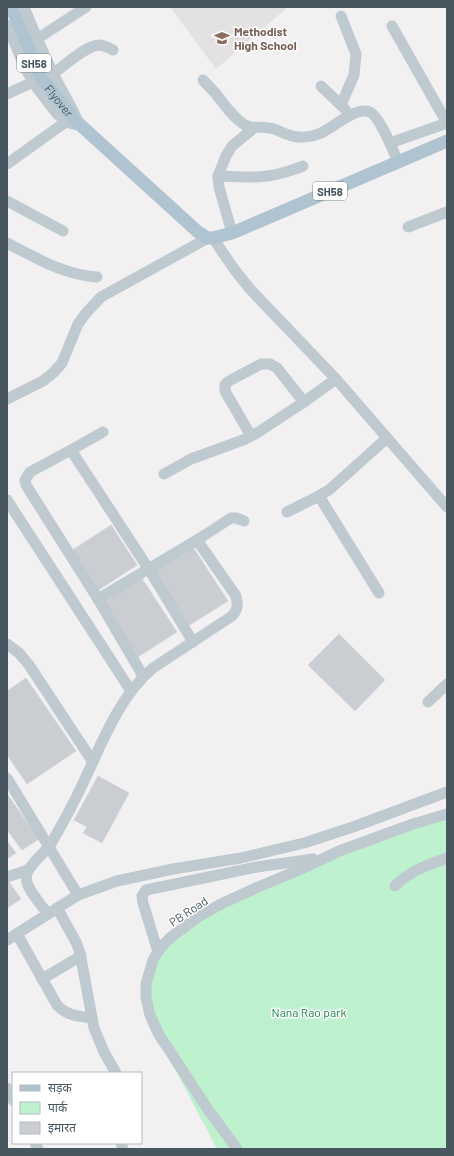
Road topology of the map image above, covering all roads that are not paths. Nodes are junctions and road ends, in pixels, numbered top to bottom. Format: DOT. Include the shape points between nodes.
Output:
graph roads {
  1 [pos="11,7"];
  2 [pos="24,7"];
  3 [pos="86,7"];
  4 [pos="341,16"];
  5 [pos="7,25"];
  6 [pos="392,26"];
  7 [pos="37,39"];
  8 [pos="114,50"];
  9 [pos="53,74"];
  10 [pos="203,80"];
  11 [pos="33,82"];
  12 [pos="321,86"];
  13 [pos="7,94"];
  14 [pos="341,105"];
  15 [pos="351,115"];
  16 [pos="68,117"];
  17 [pos="447,123"];
  18 [pos="81,126"];
  19 [pos="254,128"];
  20 [pos="447,141"];
  21 [pos="390,143"];
  22 [pos="398,162"];
  23 [pos="7,164"];
  24 [pos="303,166"];
  25 [pos="218,176"];
  26 [pos="7,201"];
  27 [pos="447,212"];
  28 [pos="408,227"];
  29 [pos="63,231"];
  30 [pos="232,233"];
  31 [pos="211,238"];
  32 [pos="7,243"];
  33 [pos="98,277"];
  34 [pos="336,379"];
  35 [pos="7,399"];
  36 [pos="304,402"];
  37 [pos="103,432"];
  38 [pos="251,436"];
  39 [pos="387,438"];
  40 [pos="71,450"];
  41 [pos="164,474"];
  42 [pos="319,496"];
  43 [pos="7,500"];
  44 [pos="447,507"];
  45 [pos="287,512"];
  46 [pos="244,521"];
  47 [pos="197,540"];
  48 [pos="148,568"];
  49 [pos="379,593"];
  50 [pos="98,599"];
  51 [pos="194,642"];
  52 [pos="7,644"];
  53 [pos="143,676"];
  54 [pos="447,684"];
  55 [pos="131,691"];
  56 [pos="428,702"];
  57 [pos="93,762"];
  58 [pos="7,778"];
  59 [pos="447,792"];
  60 [pos="447,814"];
  61 [pos="49,847"];
  62 [pos="326,857"];
  63 [pos="447,858"];
  64 [pos="28,870"];
  65 [pos="7,877"];
  66 [pos="395,886"];
  67 [pos="78,895"];
  68 [pos="53,911"];
  69 [pos="17,934"];
  70 [pos="7,940"];
  71 [pos="158,952"];
  72 [pos="81,956"];
  73 [pos="42,978"];
  74 [pos="92,1018"];
  75 [pos="115,1072"];
  76 [pos="7,1088"];
  77 [pos="12,1098"];
  78 [pos="237,1149"];
  1 -- 16 [label="main road, Flyover / SH58" via="42,79"];
  2 -- 7 [label="street"];
  3 -- 7 [label="street"];
  4 -- 14 [label="street" via="356,54 354,75"];
  5 -- 11 [label="street"];
  6 -- 17 [label="street"];
  7 -- 9 [label="street"];
  8 -- 9 [label="street" via="105,46 93,46"];
  9 -- 18 [label="street"];
  10 -- 19 [label="street" via="236,118"];
  11 -- 13 [label="street"];
  11 -- 16 [label="street" via="57,114"];
  12 -- 14 [label="street"];
  14 -- 15 [label="street"];
  15 -- 19 [label="street" via="321,133 301,138 269,128"];
  15 -- 21 [label="street" via="360,111 370,112"];
  16 -- 18 [label="main road, Flyover / SH58"];
  16 -- 23 [label="street"];
  17 -- 21 [label="street"];
  18 -- 31 [label="main road, SH58" via="198,232"];
  19 -- 25 [label="street" via="232,146"];
  20 -- 22 [label="main road, SH58"];
  21 -- 22 [label="street"];
  22 -- 30 [label="main road, SH58"];
  24 -- 25 [label="street" via="267,176"];
  25 -- 30 [label="street"];
  26 -- 29 [label="street"];
  27 -- 28 [label="street"];
  30 -- 31 [label="main road, SH58"];
  31 -- 34 [label="street" via="250,289"];
  31 -- 35 [label="street" via="100,297 78,324 62,363 54,372 43,381"];
  32 -- 33 [label="street" via="58,269"];
  34 -- 36 [label="street"];
  34 -- 39 [label="street"];
  36 -- 38 [label="street"];
  36 -- 38 [label="street" via="277,368 270,364 261,364 229,381 225,385 225,391"];
  37 -- 40 [label="street"];
  38 -- 41 [label="street" via="191,459"];
  39 -- 42 [label="street"];
  39 -- 44 [label="street"];
  40 -- 48 [label="street"];
  40 -- 50 [label="street" via="30,472 25,480"];
  42 -- 45 [label="street"];
  42 -- 49 [label="street"];
  43 -- 55 [label="street"];
  46 -- 47 [label="street" via="232,518"];
  47 -- 48 [label="street"];
  47 -- 51 [label="street" via="236,596 238,604 232,616"];
  48 -- 50 [label="street"];
  48 -- 51 [label="street"];
  50 -- 53 [label="street"];
  51 -- 53 [label="street"];
  52 -- 57 [label="street" via="29,665"];
  53 -- 55 [label="street"];
  54 -- 56 [label="street"];
  55 -- 57 [label="street"];
  57 -- 61 [label="street"];
  58 -- 61 [label="street"];
  59 -- 67 [label="street" via="304,843 241,858 117,881"];
  60 -- 62 [label="street, PB Road"];
  61 -- 64 [label="street"];
  61 -- 67 [label="street"];
  62 -- 71 [label="street, PB Road" via="221,904 171,937"];
  62 -- 71 [label="street" via="257,867 146,890 142,896 143,903"];
  63 -- 66 [label="street" via="412,872"];
  64 -- 65 [label="street"];
  64 -- 68 [label="street" via="26,882"];
  67 -- 68 [label="street"];
  68 -- 69 [label="street"];
  68 -- 72 [label="street" via="76,942"];
  69 -- 70 [label="street"];
  69 -- 73 [label="street"];
  71 -- 78 [label="street, PB Road" via="146,984 150,1015 158,1033"];
  72 -- 73 [label="street"];
  72 -- 74 [label="street"];
  73 -- 74 [label="street" via="62,1010 74,1016"];
  74 -- 75 [label="street" via="97,1038"];
  76 -- 77 [label="street"];
}
